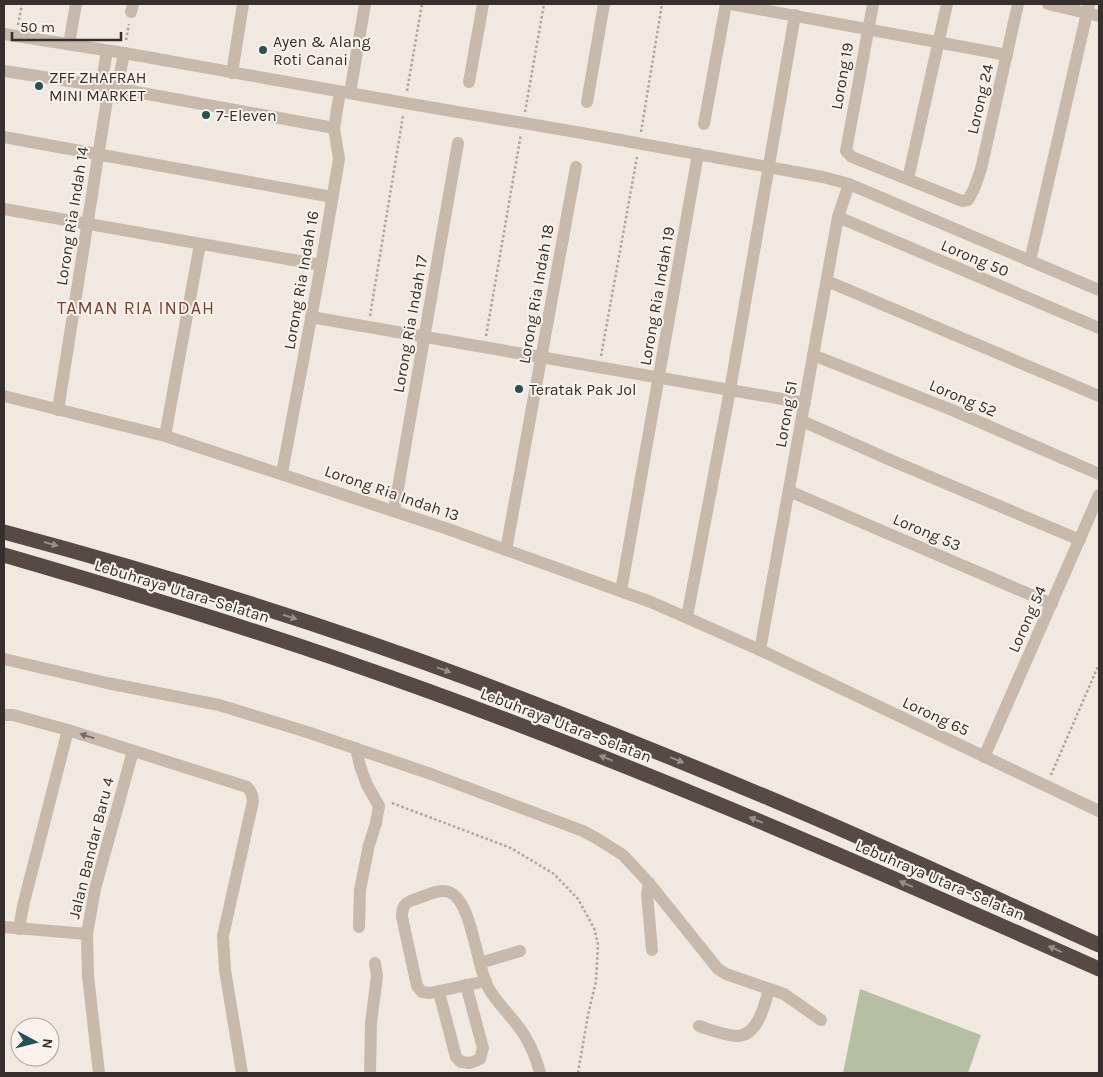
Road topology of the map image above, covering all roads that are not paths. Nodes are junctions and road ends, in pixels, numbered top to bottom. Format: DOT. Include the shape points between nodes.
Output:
graph roads {
  1 [pos="76,4"];
  2 [pos="243,4"];
  3 [pos="365,4"];
  4 [pos="483,4"];
  5 [pos="604,4"];
  6 [pos="726,4"];
  7 [pos="731,4"];
  8 [pos="873,4"];
  9 [pos="947,4"];
  10 [pos="1018,4"];
  11 [pos="1048,4"];
  12 [pos="1092,11"];
  13 [pos="795,15"];
  14 [pos="867,28"];
  15 [pos="9,35"];
  16 [pos="938,42"];
  17 [pos="69,44"];
  18 [pos="107,51"];
  19 [pos="124,53"];
  20 [pos="1007,55"];
  21 [pos="4,71"];
  22 [pos="232,73"];
  23 [pos="469,82"];
  24 [pos="109,87"];
  25 [pos="345,93"];
  26 [pos="587,102"];
  27 [pos="704,124"];
  28 [pos="334,128"];
  29 [pos="4,137"];
  30 [pos="458,143"];
  31 [pos="98,153"];
  32 [pos="698,154"];
  33 [pos="768,166"];
  34 [pos="576,167"];
  35 [pos="908,179"];
  36 [pos="849,184"];
  37 [pos="332,197"];
  38 [pos="4,209"];
  39 [pos="838,217"];
  40 [pos="87,224"];
  41 [pos="200,244"];
  42 [pos="1030,262"];
  43 [pos="321,265"];
  44 [pos="827,281"];
  45 [pos="1099,290"];
  46 [pos="311,317"];
  47 [pos="1099,328"];
  48 [pos="424,337"];
  49 [pos="814,355"];
  50 [pos="541,357"];
  51 [pos="659,377"];
  52 [pos="730,390"];
  53 [pos="4,396"];
  54 [pos="1099,396"];
  55 [pos="805,403"];
  56 [pos="58,410"];
  57 [pos="802,421"];
  58 [pos="165,436"];
  59 [pos="282,473"];
  60 [pos="1099,474"];
  61 [pos="789,491"];
  62 [pos="1099,496"];
  63 [pos="394,511"];
  64 [pos="4,532"];
  65 [pos="1080,540"];
  66 [pos="506,550"];
  67 [pos="4,555"];
  68 [pos="621,590"];
  69 [pos="1052,604"];
  70 [pos="687,616"];
  71 [pos="760,650"];
  72 [pos="4,659"];
  73 [pos="4,715"];
  74 [pos="68,730"];
  75 [pos="356,748"];
  76 [pos="133,751"];
  77 [pos="984,757"];
  78 [pos="1099,811"];
  79 [pos="649,883"];
  80 [pos="4,927"];
  81 [pos="359,927"];
  82 [pos="19,928"];
  83 [pos="87,934"];
  84 [pos="1099,944"];
  85 [pos="652,950"];
  86 [pos="520,951"];
  87 [pos="375,963"];
  88 [pos="480,963"];
  89 [pos="1099,969"];
  90 [pos="486,981"];
  91 [pos="466,985"];
  92 [pos="770,988"];
  93 [pos="439,992"];
  94 [pos="821,1020"];
  95 [pos="699,1026"];
  96 [pos="99,1073"];
  97 [pos="242,1073"];
  98 [pos="370,1073"];
  99 [pos="540,1073"];
  1 -- 17 [label="street"];
  2 -- 22 [label="street"];
  3 -- 25 [label="street, Lorong Ria Indah 16"];
  4 -- 23 [label="street"];
  5 -- 26 [label="street"];
  6 -- 27 [label="street"];
  7 -- 13 [label="street"];
  8 -- 14 [label="street, Lorong 19"];
  9 -- 16 [label="street"];
  10 -- 20 [label="street, Lorong 24"];
  11 -- 12 [label="street"];
  12 -- 42 [label="street"];
  13 -- 14 [label="street"];
  13 -- 33 [label="street"];
  14 -- 16 [label="street"];
  14 -- 35 [label="street, Lorong 19" via="846,151 848,155"];
  15 -- 17 [label="street"];
  16 -- 20 [label="street"];
  16 -- 35 [label="street"];
  17 -- 18 [label="street"];
  18 -- 19 [label="street"];
  18 -- 24 [label="street, Lorong Ria Indah 14"];
  19 -- 22 [label="street"];
  19 -- 24 [label="street, Lorong Ria Indah 14"];
  20 -- 35 [label="street, Lorong 24" via="981,168 968,200"];
  21 -- 24 [label="street"];
  22 -- 25 [label="street"];
  24 -- 28 [label="street"];
  24 -- 31 [label="street, Lorong Ria Indah 14"];
  25 -- 28 [label="street, Lorong Ria Indah 16"];
  25 -- 32 [label="street"];
  28 -- 37 [label="street, Lorong Ria Indah 16" via="339,160"];
  29 -- 31 [label="street"];
  30 -- 48 [label="street, Lorong Ria Indah 17"];
  31 -- 37 [label="street"];
  31 -- 40 [label="street, Lorong Ria Indah 14"];
  32 -- 33 [label="street"];
  32 -- 51 [label="street, Lorong Ria Indah 19"];
  33 -- 36 [label="street"];
  33 -- 52 [label="street"];
  34 -- 50 [label="street, Lorong Ria Indah 18"];
  36 -- 39 [label="street, Lorong 51"];
  36 -- 42 [label="street"];
  37 -- 43 [label="street, Lorong Ria Indah 16"];
  38 -- 40 [label="street"];
  39 -- 44 [label="street, Lorong 51"];
  39 -- 47 [label="street, Lorong 50"];
  40 -- 41 [label="street"];
  40 -- 56 [label="street, Lorong Ria Indah 14"];
  41 -- 43 [label="street"];
  41 -- 58 [label="street"];
  42 -- 45 [label="street"];
  43 -- 46 [label="street, Lorong Ria Indah 16"];
  44 -- 49 [label="street, Lorong 51"];
  44 -- 54 [label="street"];
  46 -- 48 [label="street"];
  46 -- 59 [label="street, Lorong Ria Indah 16"];
  48 -- 50 [label="street"];
  48 -- 63 [label="street, Lorong Ria Indah 17"];
  49 -- 55 [label="street, Lorong 51"];
  49 -- 60 [label="street, Lorong 52"];
  50 -- 51 [label="street"];
  50 -- 66 [label="street, Lorong Ria Indah 18"];
  51 -- 52 [label="street"];
  51 -- 68 [label="street, Lorong Ria Indah 19"];
  52 -- 55 [label="street"];
  52 -- 70 [label="street"];
  53 -- 56 [label="street, Lorong Ria Indah 13"];
  55 -- 57 [label="street, Lorong 51"];
  56 -- 58 [label="street, Lorong Ria Indah 13"];
  57 -- 61 [label="street, Lorong 51"];
  57 -- 65 [label="street"];
  58 -- 59 [label="street, Lorong Ria Indah 13"];
  59 -- 63 [label="street, Lorong Ria Indah 13"];
  61 -- 69 [label="street, Lorong 53"];
  61 -- 71 [label="street, Lorong 51"];
  62 -- 65 [label="street, Lorong 54"];
  63 -- 66 [label="street, Lorong Ria Indah 13"];
  64 -- 84 [label="highway, Lebuhraya Utara–Selatan, one-way" via="265,608 470,679 773,800"];
  65 -- 69 [label="street, Lorong 54"];
  66 -- 68 [label="street, Lorong Ria Indah 13"];
  89 -- 67 [label="highway, Lebuhraya Utara–Selatan, one-way" via="744,815 461,703 257,632"];
  68 -- 70 [label="street, Lorong Ria Indah 13"];
  69 -- 77 [label="street, Lorong 54"];
  70 -- 71 [label="street, Lorong Ria Indah 13"];
  71 -- 77 [label="street, Lorong 65"];
  72 -- 75 [label="street" via="219,705"];
  73 -- 74 [label="street"];
  76 -- 74 [label="street, one-way"];
  74 -- 82 [label="street"];
  75 -- 79 [label="street" via="583,831 623,855"];
  75 -- 81 [label="street" via="367,785 378,806 360,890"];
  76 -- 83 [label="street, Jalan Bandar Baru 4"];
  76 -- 97 [label="street" via="250,790 253,800 223,936 225,970"];
  77 -- 78 [label="street, Lorong 65"];
  79 -- 85 [label="street"];
  79 -- 92 [label="street" via="718,969"];
  80 -- 82 [label="street"];
  82 -- 83 [label="street"];
  83 -- 96 [label="street, Jalan Bandar Baru 4" via="88,976"];
  86 -- 88 [label="street"];
  87 -- 98 [label="street" via="377,976 371,1023"];
  88 -- 90 [label="street"];
  88 -- 93 [label="street" via="466,914 456,897 442,891 407,901 402,908 402,917 417,986 422,992"];
  90 -- 91 [label="street"];
  90 -- 99 [label="street" via="526,1037"];
  91 -- 93 [label="street"];
  91 -- 93 [label="street" via="483,1048 480,1059 470,1063 461,1062 456,1057"];
  92 -- 94 [label="street" via="792,998"];
  92 -- 95 [label="street" via="760,1017 750,1031 740,1036"];
}
